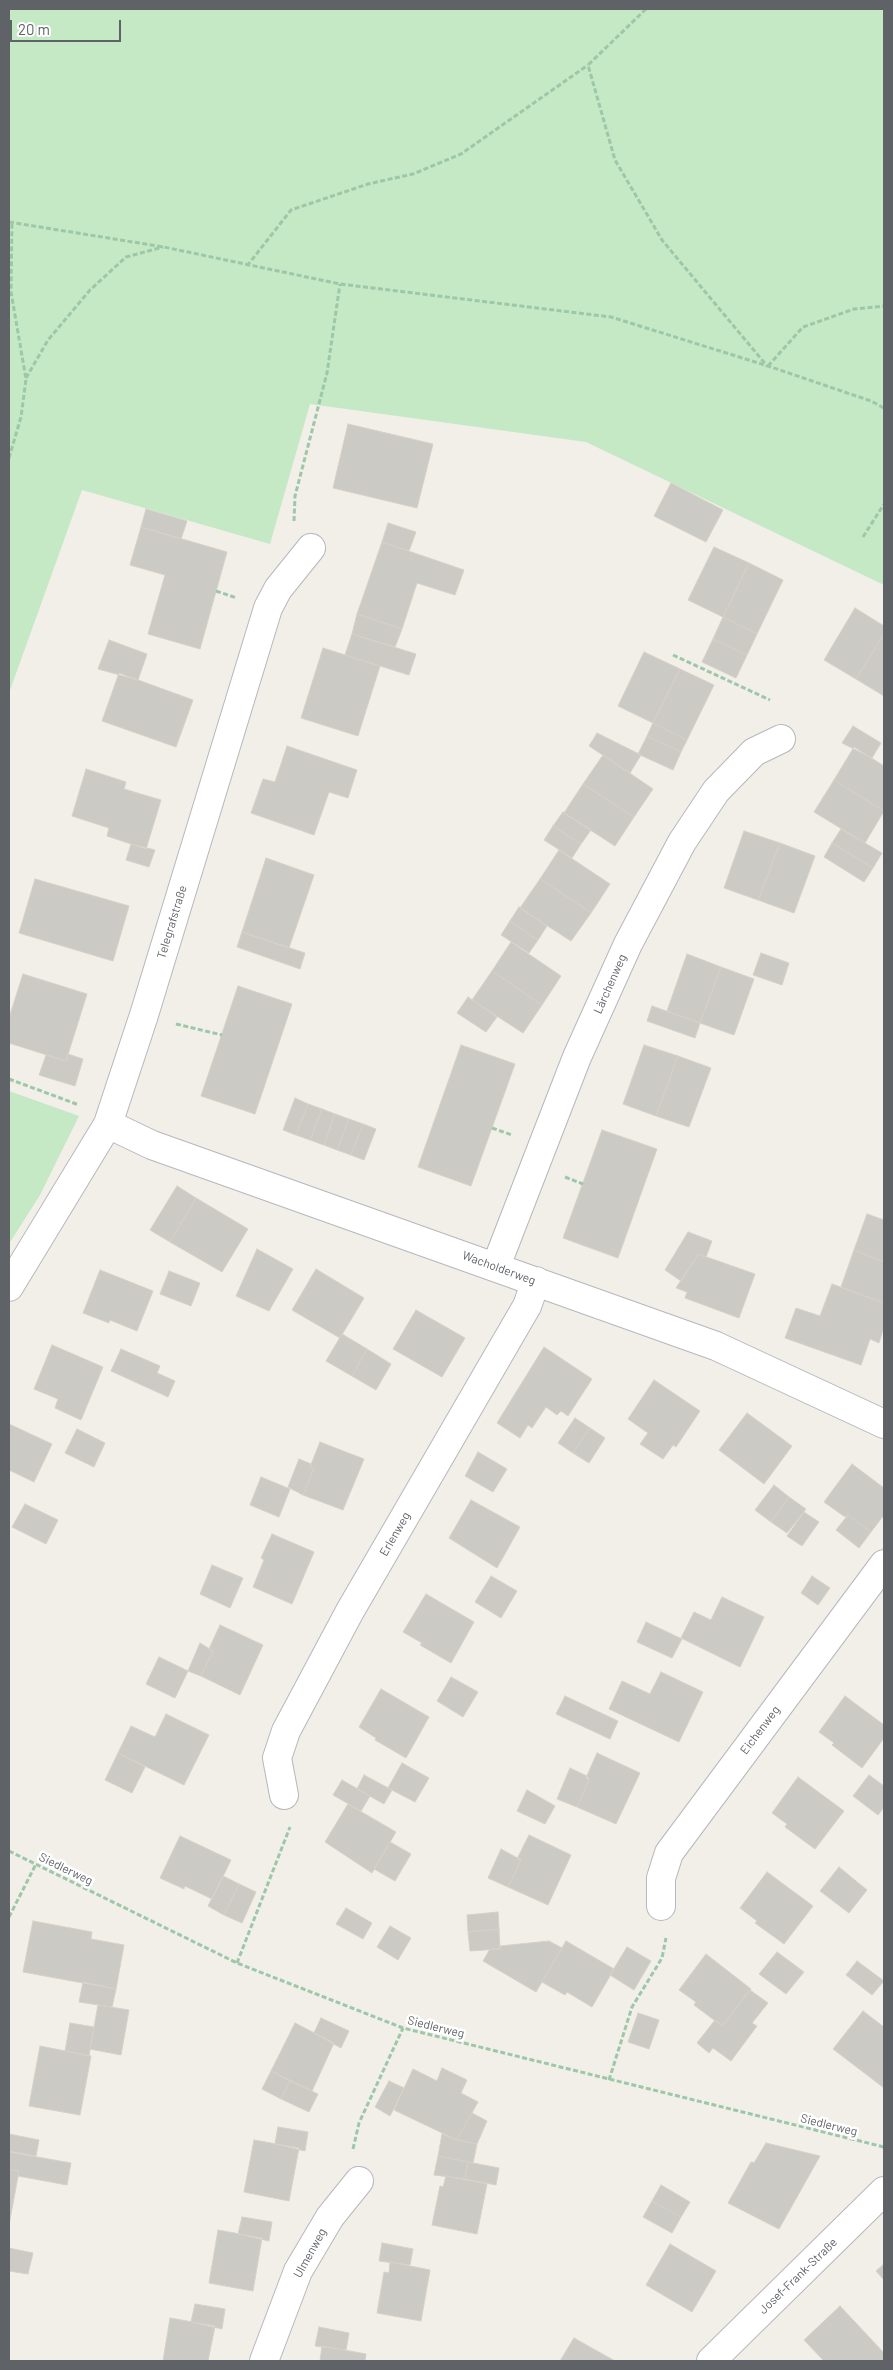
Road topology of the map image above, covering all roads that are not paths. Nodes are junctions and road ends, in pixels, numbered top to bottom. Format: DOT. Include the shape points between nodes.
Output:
graph roads {
  1 [pos="311,548"];
  2 [pos="781,739"];
  3 [pos="108,1124"];
  4 [pos="496,1266"];
  5 [pos="536,1281"];
  6 [pos="9,1287"];
  7 [pos="884,1424"];
  8 [pos="884,1564"];
  9 [pos="284,1794"];
  10 [pos="661,1906"];
  11 [pos="359,2181"];
  12 [pos="884,2191"];
  13 [pos="264,2361"];
  14 [pos="711,2361"];
  1 -- 3 [label="street, Telegrafstraße" via="278,589 268,608"];
  2 -- 4 [label="street, Lärchenweg" via="754,752 716,791 682,842 628,944 577,1057"];
  3 -- 4 [label="street, Wacholderweg" via="152,1145"];
  3 -- 6 [label="street, Telegrafstraße"];
  4 -- 5 [label="street, Wacholderweg"];
  5 -- 7 [label="street, Wacholderweg" via="716,1346"];
  5 -- 9 [label="street, Erlenweg" via="527,1306 350,1611 286,1731 278,1758"];
  8 -- 10 [label="street, Eichenweg" via="669,1853 661,1878"];
  11 -- 13 [label="street, Ulmenweg" via="330,2217 298,2271"];
  12 -- 14 [label="street, Josef-Frank-Straße"];
}
